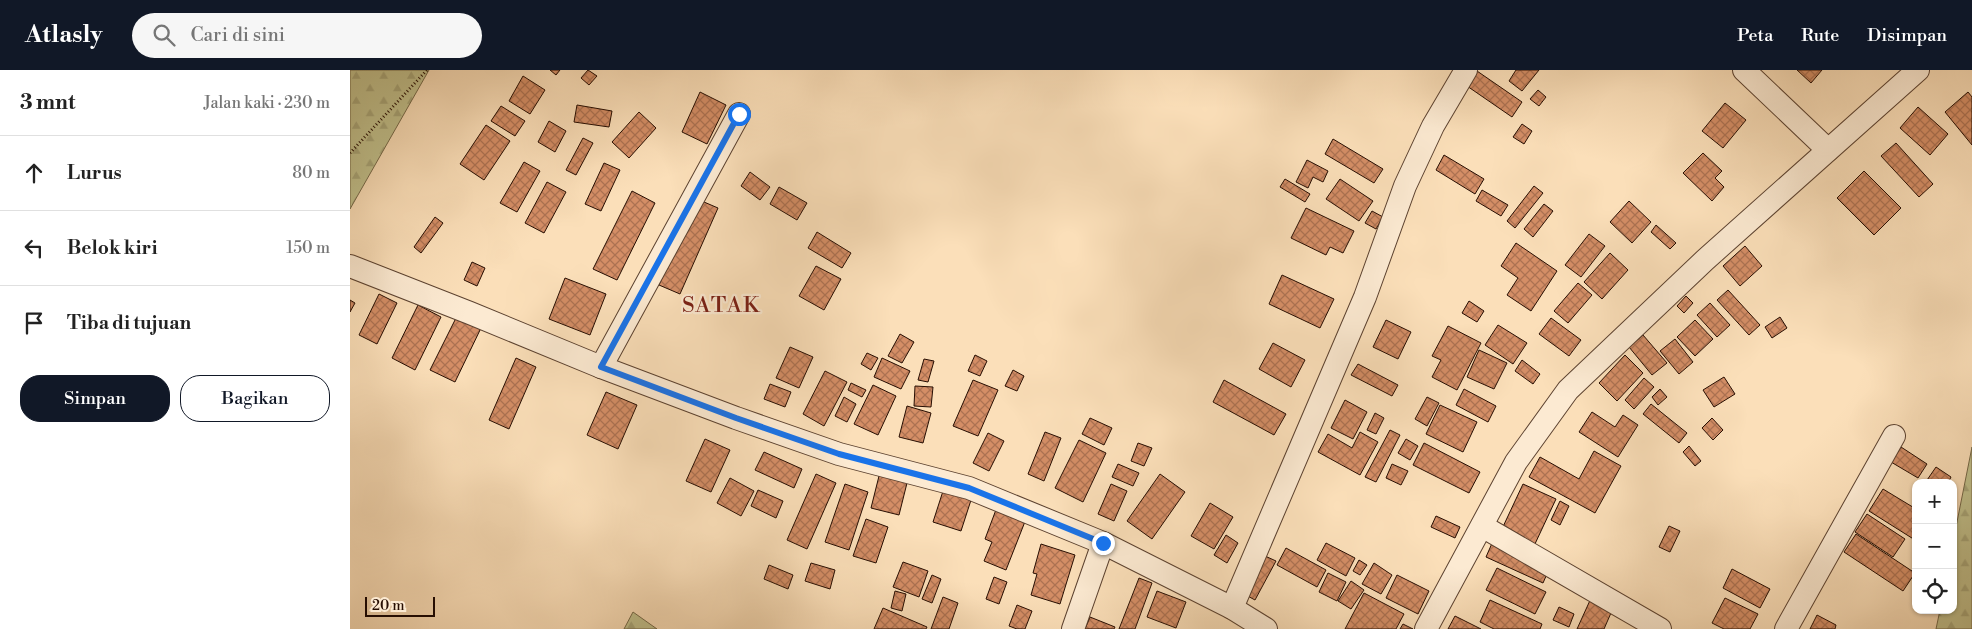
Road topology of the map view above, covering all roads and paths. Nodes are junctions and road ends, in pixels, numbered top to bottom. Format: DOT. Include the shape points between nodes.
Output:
graph roads {
  1 [pos="427,70"];
  2 [pos="1466,70"];
  3 [pos="1744,70"];
  4 [pos="1918,70"];
  5 [pos="739,114"];
  6 [pos="1828,150"];
  7 [pos="350,153"];
  8 [pos="350,266"];
  9 [pos="601,367"];
  10 [pos="1894,436"];
  11 [pos="1482,526"];
  12 [pos="1103,543"];
  13 [pos="1232,608"];
  14 [pos="1074,629"];
  15 [pos="1266,629"];
  16 [pos="1426,629"];
  17 [pos="1660,629"];
  18 [pos="1786,629"];
  1 -- 7 [label="path"];
  2 -- 13 [label="street" via="1433,126 1405,186 1366,297"];
  3 -- 6 [label="street"];
  4 -- 6 [label="street"];
  5 -- 9 [label="street"];
  6 -- 11 [label="street" via="1705,260 1568,390 1516,462"];
  8 -- 9 [label="street"];
  9 -- 12 [label="street" via="839,454 969,488"];
  10 -- 18 [label="street"];
  11 -- 16 [label="street"];
  11 -- 17 [label="street"];
  12 -- 13 [label="street"];
  12 -- 14 [label="street"];
  13 -- 15 [label="street"];
}
